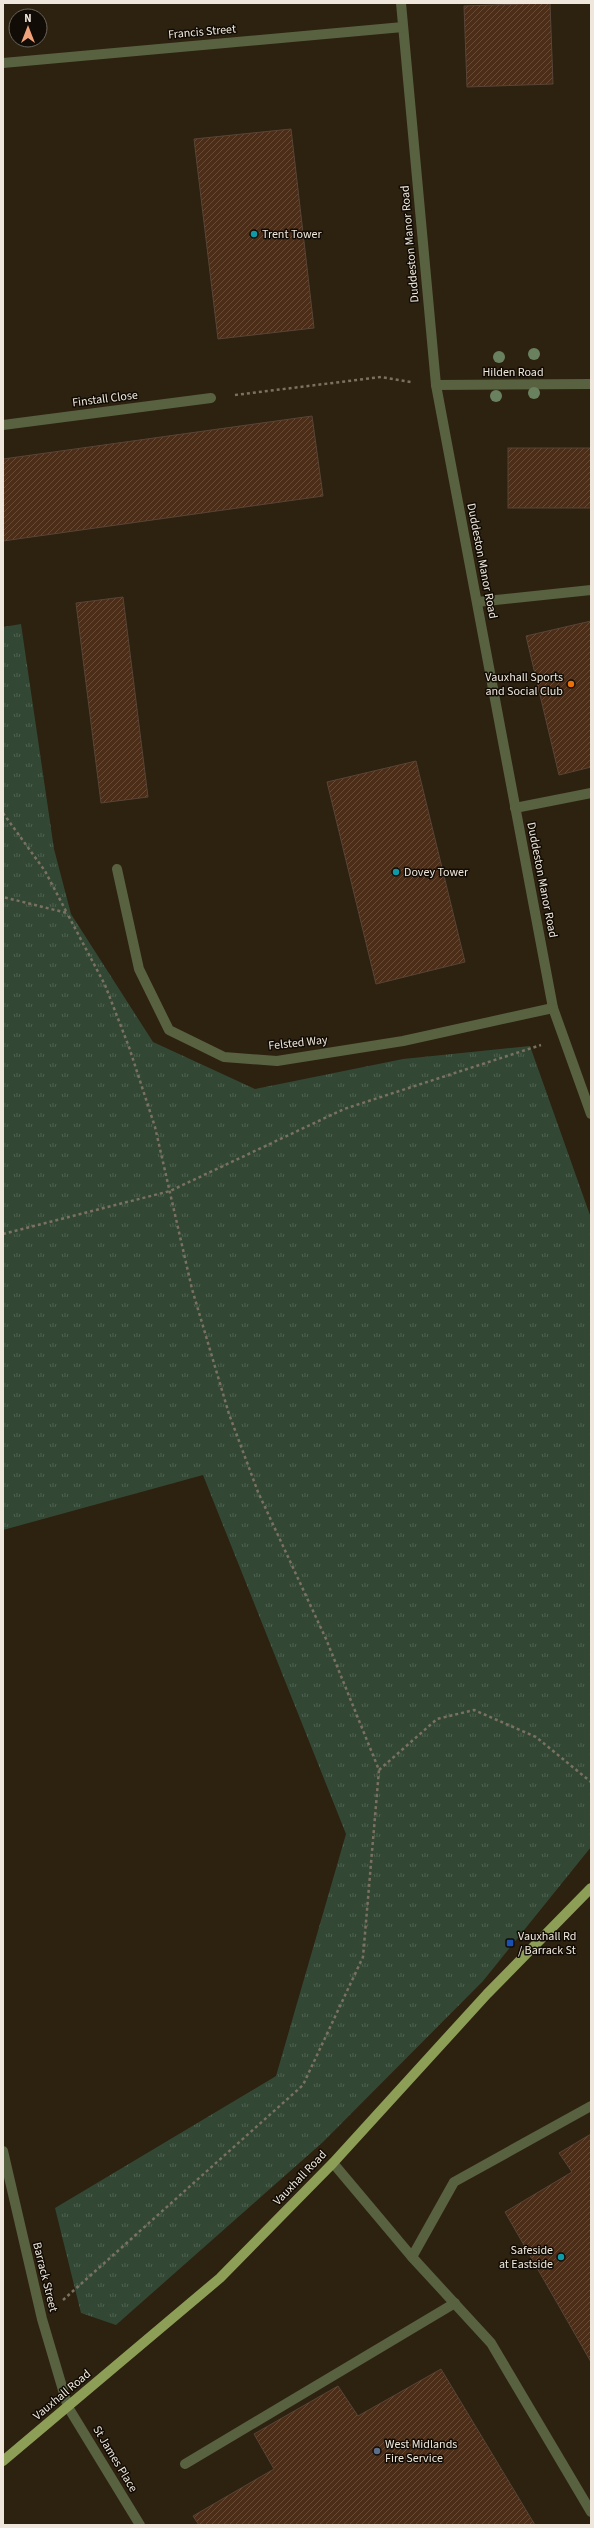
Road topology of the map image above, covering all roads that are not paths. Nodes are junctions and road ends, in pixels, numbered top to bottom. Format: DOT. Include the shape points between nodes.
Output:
graph roads {
  1 [pos="401,3"];
  2 [pos="403,27"];
  3 [pos="3,63"];
  4 [pos="591,384"];
  5 [pos="436,385"];
  6 [pos="211,398"];
  7 [pos="3,425"];
  8 [pos="591,590"];
  9 [pos="477,602"];
  10 [pos="591,793"];
  11 [pos="515,808"];
  12 [pos="118,870"];
  13 [pos="553,1008"];
  14 [pos="591,1114"];
  15 [pos="591,1888"];
  16 [pos="591,2106"];
  17 [pos="3,2151"];
  18 [pos="333,2163"];
  19 [pos="412,2257"];
  20 [pos="455,2303"];
  21 [pos="68,2407"];
  22 [pos="3,2461"];
  23 [pos="185,2464"];
  24 [pos="591,2512"];
  25 [pos="140,2525"];
  1 -- 2 [label="street, Duddeston Manor Road"];
  2 -- 3 [label="street, Francis Street"];
  2 -- 5 [label="street, Duddeston Manor Road"];
  4 -- 5 [label="street, Hilden Road"];
  5 -- 9 [label="street, Duddeston Manor Road"];
  6 -- 7 [label="street, Finstall Close"];
  8 -- 9 [label="street"];
  9 -- 11 [label="street, Duddeston Manor Road"];
  10 -- 11 [label="street"];
  11 -- 13 [label="street, Duddeston Manor Road"];
  12 -- 13 [label="street, Felsted Way" via="139,969 168,1030 224,1056 277,1061 403,1041"];
  13 -- 14 [label="street, Duddeston Manor Road"];
  15 -- 18 [label="main road, Vauxhall Road" via="487,1994"];
  16 -- 19 [label="street" via="454,2182"];
  17 -- 21 [label="street, Barrack Street" via="42,2319"];
  18 -- 19 [label="street"];
  18 -- 21 [label="main road, Vauxhall Road" via="220,2278"];
  19 -- 20 [label="street"];
  20 -- 23 [label="street"];
  20 -- 24 [label="street" via="491,2343"];
  21 -- 22 [label="main road, Vauxhall Road"];
  21 -- 25 [label="street, St James Place"];
}
